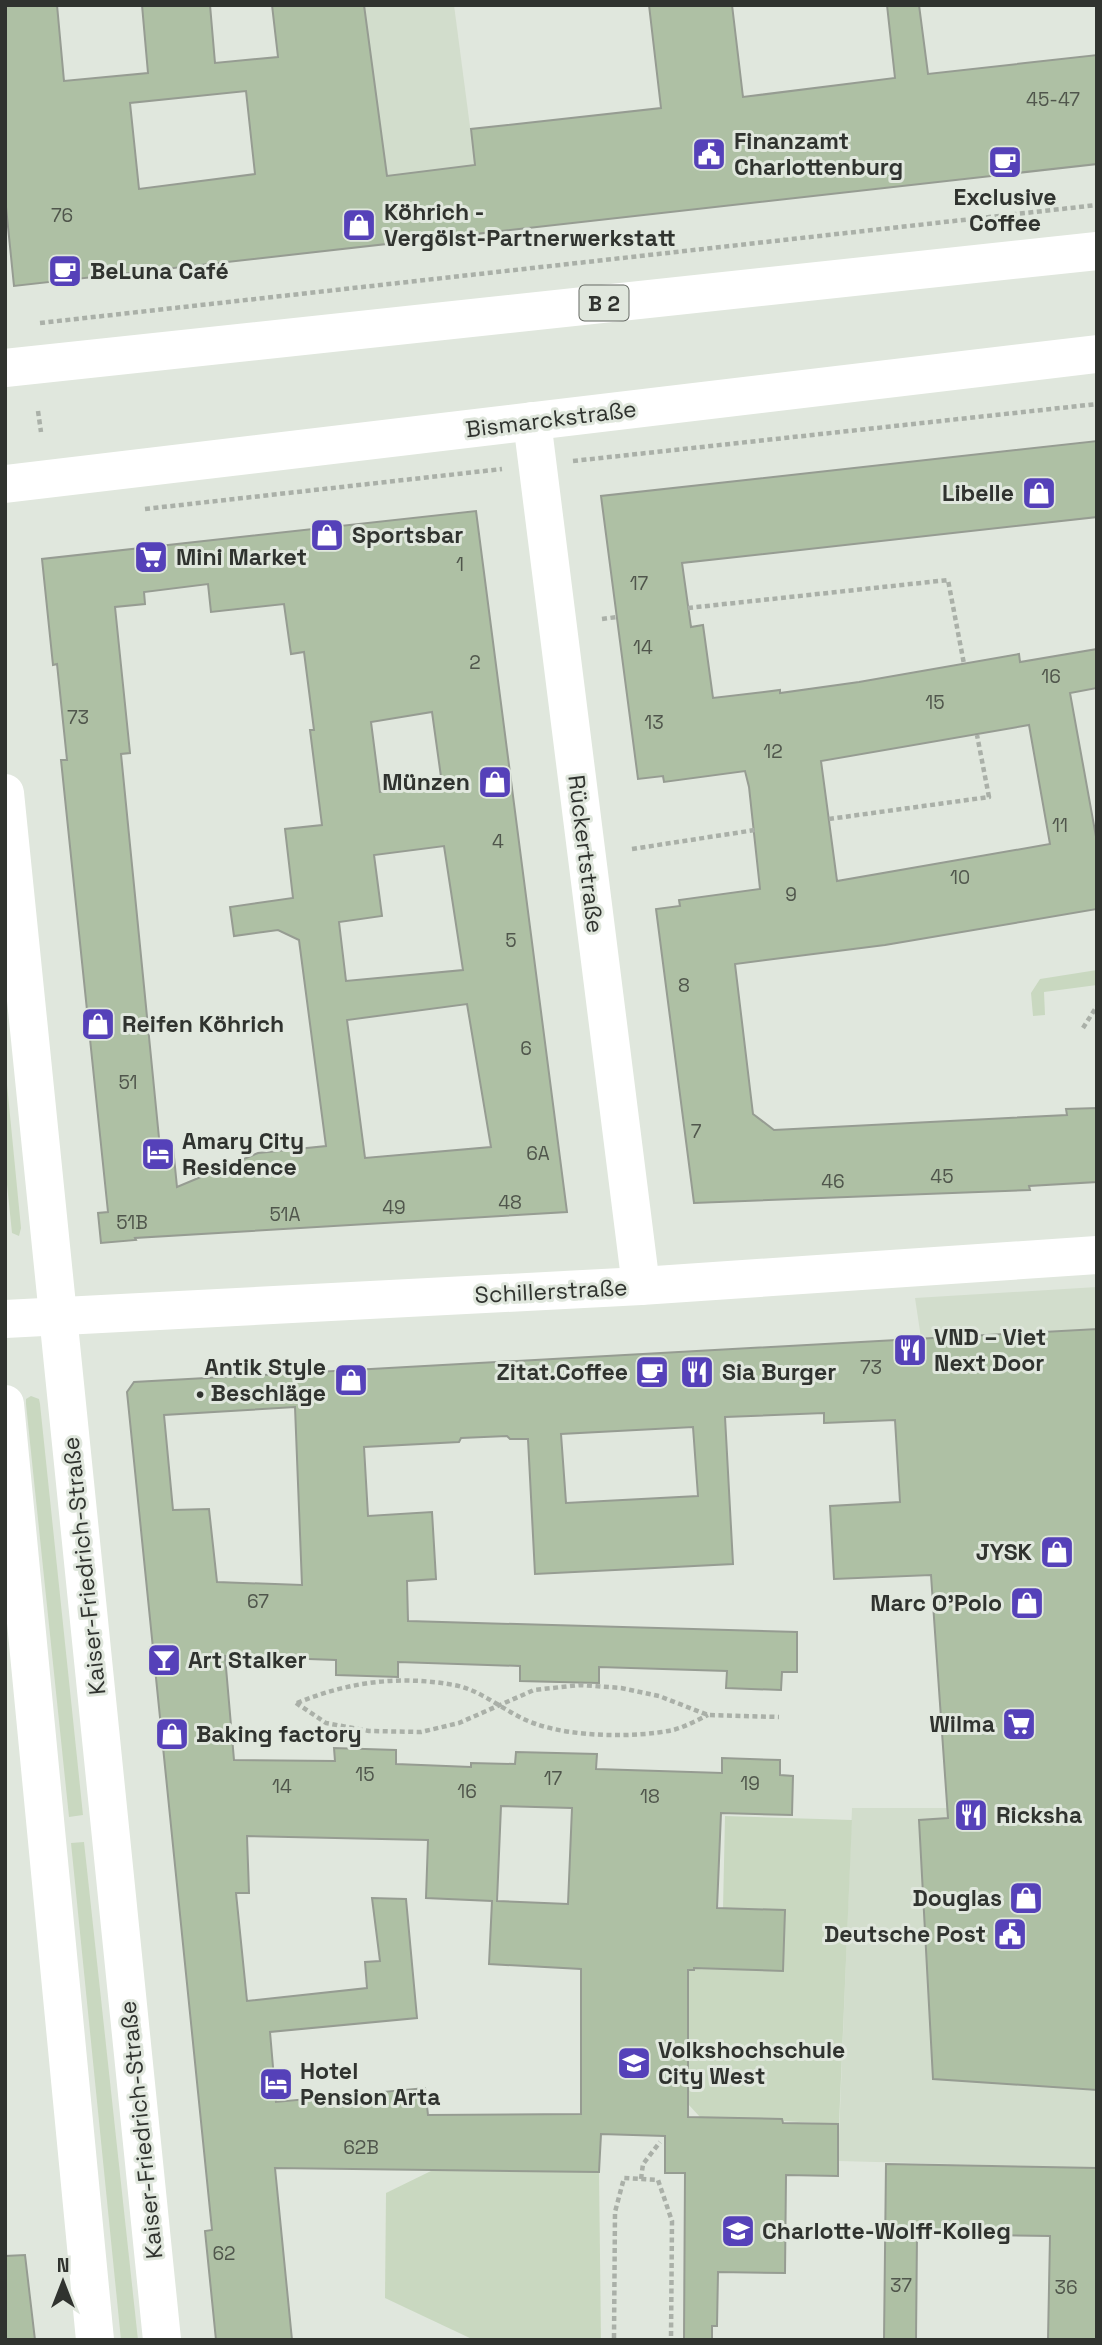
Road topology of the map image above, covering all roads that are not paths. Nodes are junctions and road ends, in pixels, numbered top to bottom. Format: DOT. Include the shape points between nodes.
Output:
graph roads {
  1 [pos="1097,251"];
  2 [pos="1097,354"];
  3 [pos="5,368"];
  4 [pos="532,421"];
  5 [pos="5,484"];
  6 [pos="5,793"];
  7 [pos="1097,1255"];
  8 [pos="641,1286"];
  9 [pos="56,1317"];
  10 [pos="5,1319"];
  11 [pos="5,1404"];
  12 [pos="95,2340"];
  13 [pos="162,2340"];
  1 -- 3 [label="main road, B 2"];
  2 -- 4 [label="main road, Bismarckstraße"];
  4 -- 5 [label="main road, Bismarckstraße"];
  4 -- 8 [label="main road, Rückertstraße"];
  6 -- 9 [label="main road, Kaiser-Friedrich-Straße"];
  7 -- 8 [label="main road, Schillerstraße"];
  8 -- 9 [label="main road, Schillerstraße"];
  9 -- 10 [label="main road, Schillerstraße"];
  9 -- 13 [label="main road, Kaiser-Friedrich-Straße"];
  11 -- 12 [label="main road"];
}
